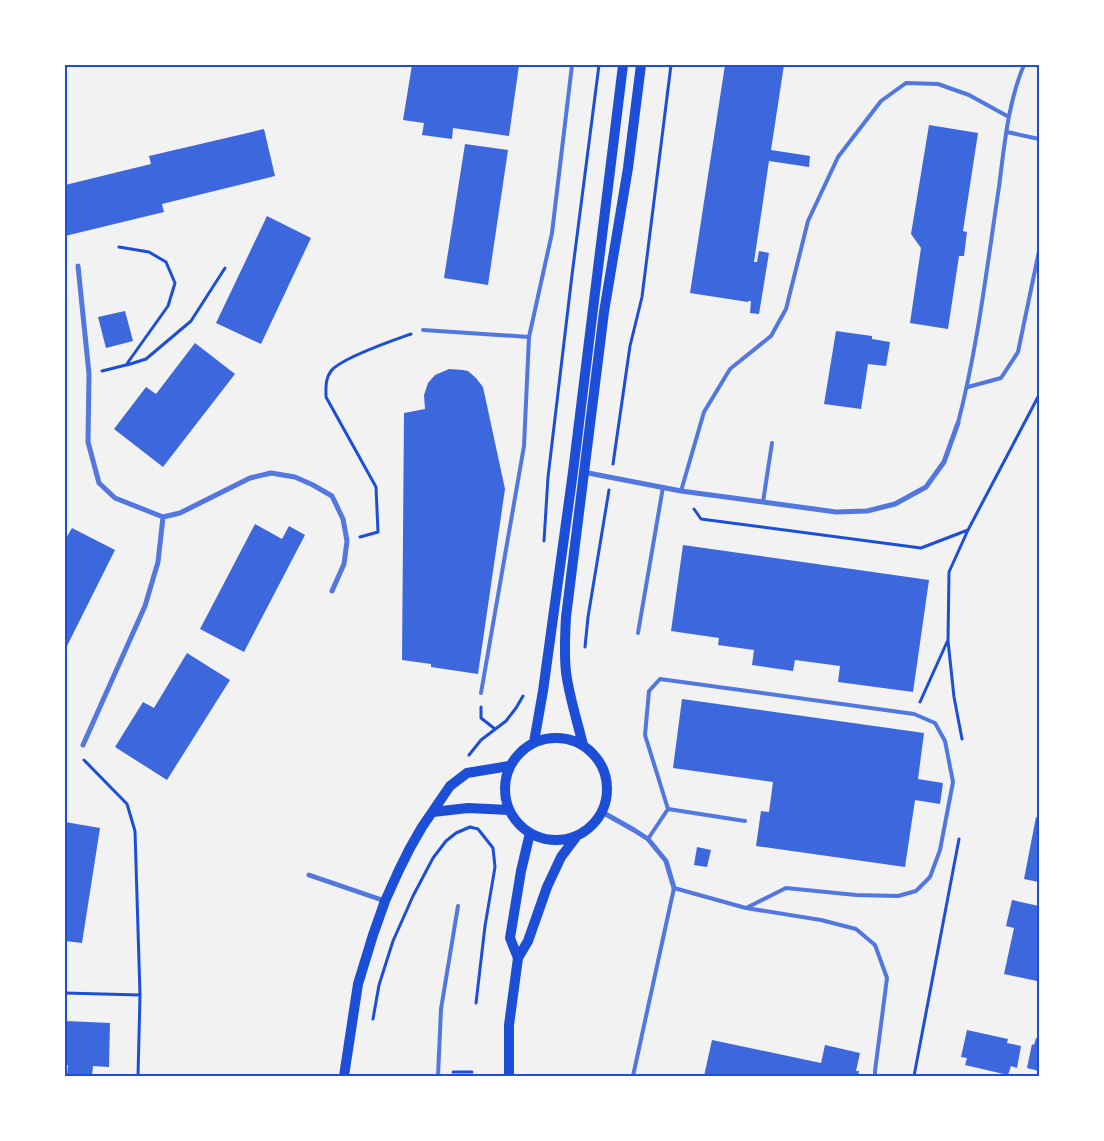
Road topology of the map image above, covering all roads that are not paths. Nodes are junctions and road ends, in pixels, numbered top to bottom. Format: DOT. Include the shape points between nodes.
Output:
graph roads {
  1 [pos="572,65"];
  2 [pos="623,65"];
  3 [pos="641,65"];
  4 [pos="1024,65"];
  5 [pos="1009,117"];
  6 [pos="1007,132"];
  7 [pos="1039,139"];
  8 [pos="1039,251"];
  9 [pos="78,266"];
  10 [pos="423,330"];
  11 [pos="529,337"];
  12 [pos="968,387"];
  13 [pos="958,423"];
  14 [pos="772,442"];
  15 [pos="573,472"];
  16 [pos="584,472"];
  17 [pos="664,487"];
  18 [pos="681,490"];
  19 [pos="762,502"];
  20 [pos="163,516"];
  21 [pos="332,591"];
  22 [pos="638,633"];
  23 [pos="481,694"];
  24 [pos="534,742"];
  25 [pos="83,745"];
  26 [pos="583,745"];
  27 [pos="510,766"];
  28 [pos="668,809"];
  29 [pos="509,810"];
  30 [pos="433,812"];
  31 [pos="602,812"];
  32 [pos="745,821"];
  33 [pos="530,833"];
  34 [pos="576,837"];
  35 [pos="648,839"];
  36 [pos="309,875"];
  37 [pos="674,888"];
  38 [pos="385,901"];
  39 [pos="458,906"];
  40 [pos="746,908"];
  41 [pos="518,958"];
  42 [pos="438,1074"];
  43 [pos="344,1076"];
  44 [pos="509,1076"];
  45 [pos="633,1076"];
  46 [pos="875,1076"];
  1 -- 11 [label="lane" via="552,233"];
  2 -- 15 [label="main road"];
  3 -- 16 [label="main road"];
  4 -- 5 [label="lane"];
  5 -- 6 [label="lane"];
  5 -- 18 [label="lane" via="969,95 938,84 906,83 880,101 838,156 808,221 786,309 771,336 730,369 704,412"];
  6 -- 7 [label="lane"];
  6 -- 12 [label="lane"];
  8 -- 12 [label="lane" via="1018,352 1001,378"];
  9 -- 20 [label="street" via="89,374 88,442 99,482 115,498"];
  10 -- 11 [label="lane"];
  11 -- 23 [label="lane" via="524,446"];
  12 -- 13 [label="lane"];
  13 -- 19 [label="street" via="944,462 926,487 895,504 867,511 836,512"];
  14 -- 19 [label="lane"];
  15 -- 16 [label="street"];
  15 -- 24 [label="main road"];
  16 -- 17 [label="street"];
  16 -- 26 [label="main road" via="565,644 569,692"];
  17 -- 18 [label="street"];
  17 -- 22 [label="lane"];
  18 -- 19 [label="street"];
  20 -- 21 [label="street" via="180,513 250,478 271,473 295,477 314,485 332,496 343,519 347,541 344,564"];
  20 -- 25 [label="street" via="158,562 145,606"];
  24 -- 26 [label="main road" via="559,737"];
  24 -- 27 [label="main road" via="520,752"];
  26 -- 31 [label="main road" via="597,758 606,775 608,794"];
  27 -- 29 [label="main road" via="504,788"];
  27 -- 30 [label="main road" via="467,773 450,786"];
  28 -- 32 [label="lane"];
  28 -- 35 [label="lane"];
  28 -- 40 [label="lane" via="645,735 649,691 660,679 914,714 934,723 945,741 953,782 940,850 930,877 916,891 898,896 786,888"];
  29 -- 30 [label="main road" via="468,808"];
  29 -- 33 [label="main road"];
  30 -- 38 [label="main road" via="410,848"];
  31 -- 34 [label="main road" via="595,823"];
  31 -- 35 [label="street"];
  33 -- 34 [label="main road" via="552,840"];
  33 -- 41 [label="main road" via="510,938"];
  34 -- 41 [label="main road" via="561,857 546,887 528,941"];
  35 -- 37 [label="street" via="666,861"];
  36 -- 38 [label="street"];
  37 -- 40 [label="lane"];
  37 -- 45 [label="lane"];
  38 -- 43 [label="main road" via="358,984"];
  39 -- 42 [label="lane" via="440,1009"];
  40 -- 46 [label="lane" via="856,929 875,945 887,978"];
  41 -- 44 [label="main road" via="509,1025"];
}
